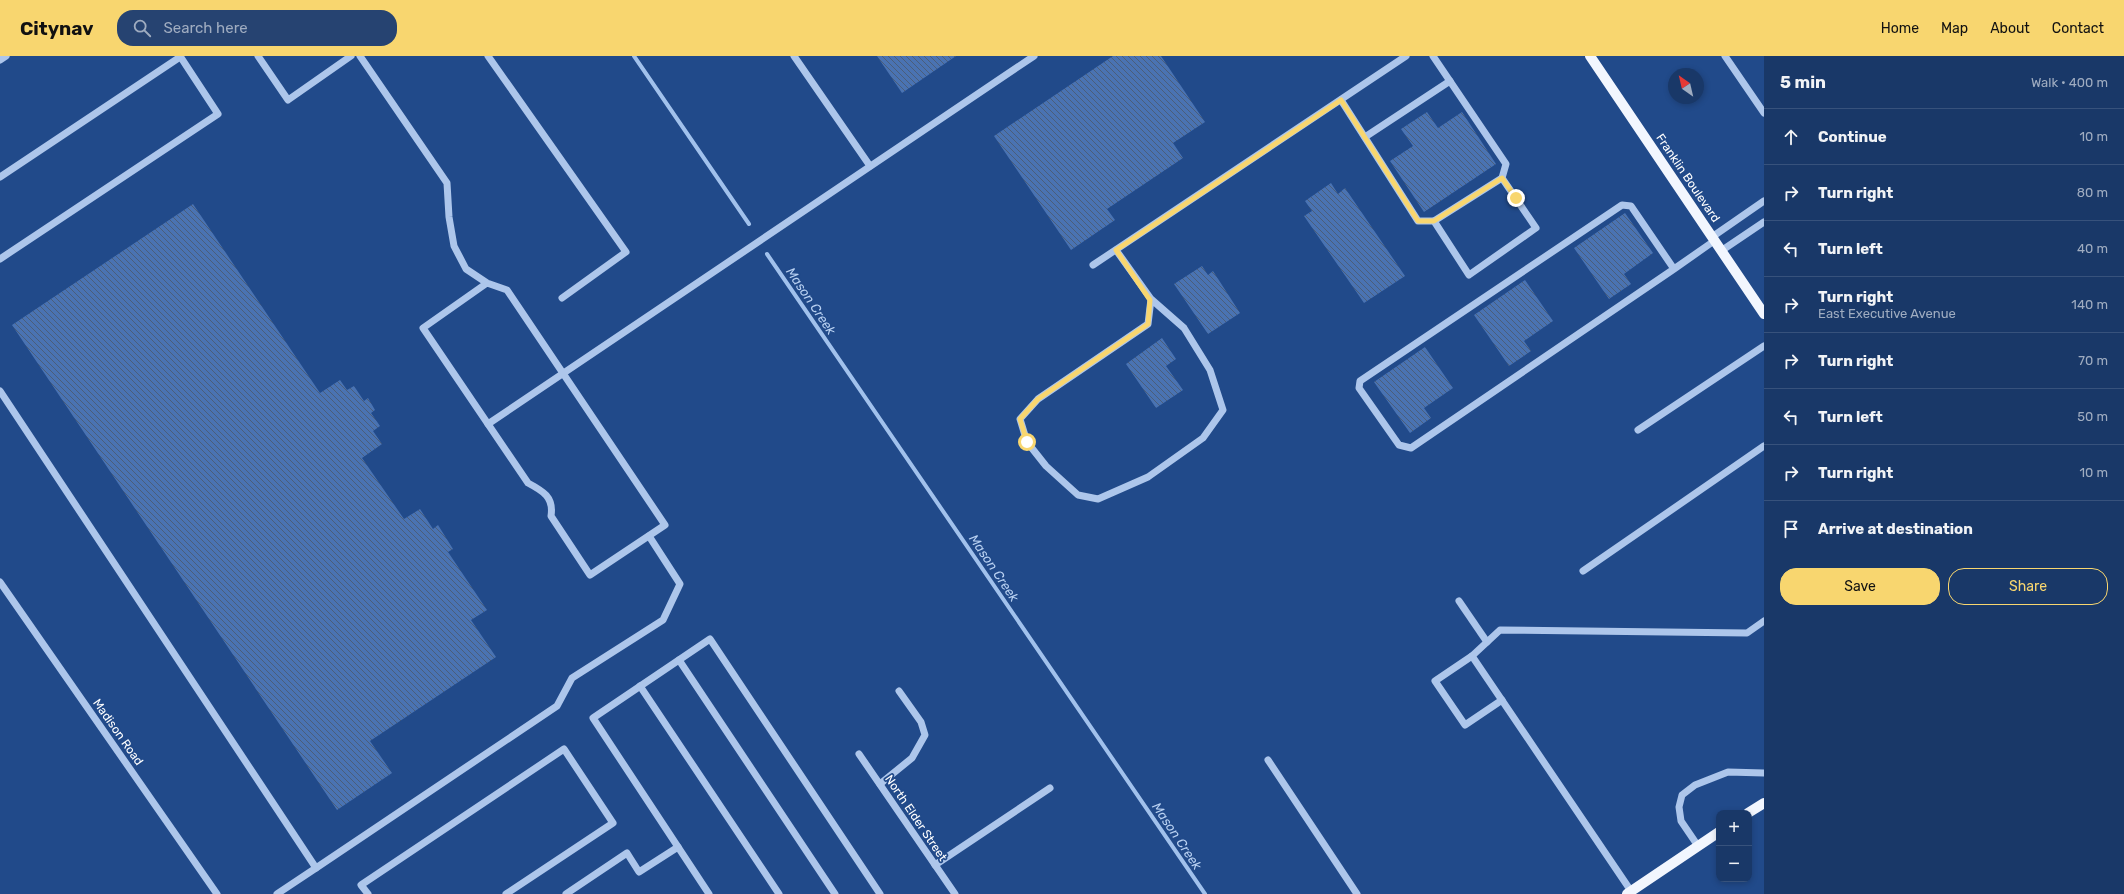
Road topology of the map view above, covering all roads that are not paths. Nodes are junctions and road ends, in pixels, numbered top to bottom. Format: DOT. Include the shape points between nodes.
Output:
graph roads {
  1 [pos="6,56"];
  2 [pos="180,56"];
  3 [pos="258,56"];
  4 [pos="351,56"];
  5 [pos="360,56"];
  6 [pos="488,56"];
  7 [pos="794,56"];
  8 [pos="1034,56"];
  9 [pos="1406,56"];
  10 [pos="1433,56"];
  11 [pos="1590,56"];
  12 [pos="1725,56"];
  13 [pos="0,60"];
  14 [pos="1450,81"];
  15 [pos="1341,100"];
  16 [pos="1763,110"];
  17 [pos="1365,138"];
  18 [pos="870,166"];
  19 [pos="0,177"];
  20 [pos="1502,178"];
  21 [pos="1764,201"];
  22 [pos="1434,221"];
  23 [pos="1764,222"];
  24 [pos="1713,239"];
  25 [pos="1116,250"];
  26 [pos="1721,251"];
  27 [pos="0,259"];
  28 [pos="1093,265"];
  29 [pos="1674,269"];
  30 [pos="486,284"];
  31 [pos="562,298"];
  32 [pos="1150,300"];
  33 [pos="1764,314"];
  34 [pos="1764,346"];
  35 [pos="563,375"];
  36 [pos="0,391"];
  37 [pos="488,424"];
  38 [pos="1638,430"];
  39 [pos="1764,446"];
  40 [pos="649,536"];
  41 [pos="1583,571"];
  42 [pos="0,582"];
  43 [pos="1458,601"];
  44 [pos="1764,621"];
  45 [pos="1487,642"];
  46 [pos="1472,656"];
  47 [pos="679,660"];
  48 [pos="640,686"];
  49 [pos="899,691"];
  50 [pos="1502,700"];
  51 [pos="859,754"];
  52 [pos="1268,760"];
  53 [pos="1764,774"];
  54 [pos="880,784"];
  55 [pos="1050,788"];
  56 [pos="1764,803"];
  57 [pos="1752,810"];
  58 [pos="1716,834"];
  59 [pos="678,846"];
  60 [pos="1698,846"];
  61 [pos="935,865"];
  62 [pos="316,868"];
  63 [pos="1629,892"];
  64 [pos="217,894"];
  65 [pos="277,894"];
  66 [pos="368,894"];
  67 [pos="506,894"];
  68 [pos="566,894"];
  69 [pos="709,894"];
  70 [pos="779,894"];
  71 [pos="835,894"];
  72 [pos="880,894"];
  73 [pos="955,894"];
  74 [pos="1357,894"];
  1 -- 13 [label="street"];
  2 -- 19 [label="street"];
  2 -- 27 [label="street" via="218,114"];
  3 -- 4 [label="street" via="288,100"];
  5 -- 30 [label="street" via="447,183 454,246 466,269"];
  6 -- 31 [label="street" via="626,252"];
  7 -- 18 [label="street"];
  8 -- 18 [label="street"];
  9 -- 15 [label="street"];
  10 -- 14 [label="street"];
  11 -- 24 [label="main road, Franklin Boulevard"];
  12 -- 16 [label="street"];
  14 -- 17 [label="street"];
  14 -- 20 [label="street" via="1506,164"];
  15 -- 17 [label="street"];
  15 -- 25 [label="street"];
  17 -- 22 [label="street" via="1418,221"];
  18 -- 35 [label="street"];
  20 -- 22 [label="street"];
  20 -- 22 [label="street" via="1536,228 1469,275"];
  21 -- 24 [label="street"];
  23 -- 26 [label="street"];
  24 -- 26 [label="main road, Franklin Boulevard"];
  24 -- 29 [label="street"];
  25 -- 28 [label="street"];
  25 -- 32 [label="street"];
  26 -- 33 [label="main road, Franklin Boulevard"];
  29 -- 29 [label="street" via="1631,206 1622,205 1360,381 1359,388 1400,445 1411,448"];
  30 -- 35 [label="street" via="507,290"];
  30 -- 37 [label="street" via="423,328"];
  32 -- 32 [label="street" via="1148,324 1038,399 1020,419 1027,442 1046,466 1078,495 1098,499 1148,477 1203,438 1223,410 1210,370 1184,328"];
  34 -- 38 [label="street"];
  35 -- 37 [label="street"];
  35 -- 40 [label="street" via="665,525"];
  36 -- 62 [label="street"];
  37 -- 40 [label="street" via="528,483 544,492 552,506 551,516 590,575"];
  39 -- 41 [label="street"];
  40 -- 62 [label="street" via="680,584 663,620 572,678 557,706"];
  42 -- 64 [label="street, Madison Road"];
  43 -- 45 [label="street"];
  44 -- 45 [label="street" via="1746,633 1500,630"];
  45 -- 46 [label="street"];
  46 -- 50 [label="street"];
  46 -- 50 [label="street" via="1435,681 1465,725"];
  47 -- 48 [label="street"];
  47 -- 71 [label="street"];
  47 -- 72 [label="street" via="710,639"];
  48 -- 59 [label="street" via="593,718"];
  48 -- 70 [label="street"];
  49 -- 54 [label="street" via="921,722 925,735 912,758"];
  50 -- 63 [label="street"];
  51 -- 54 [label="street, North Elder Street"];
  52 -- 74 [label="street"];
  53 -- 60 [label="street" via="1728,772 1695,784 1682,795 1679,807 1681,821"];
  54 -- 61 [label="street, North Elder Street"];
  55 -- 61 [label="street"];
  56 -- 57 [label="main road"];
  58 -- 60 [label="main road"];
  59 -- 68 [label="street" via="639,872 627,853"];
  59 -- 69 [label="street"];
  60 -- 63 [label="main road"];
  61 -- 73 [label="street, North Elder Street"];
  62 -- 65 [label="street"];
  66 -- 67 [label="street" via="361,885 564,749 613,823"];
}
